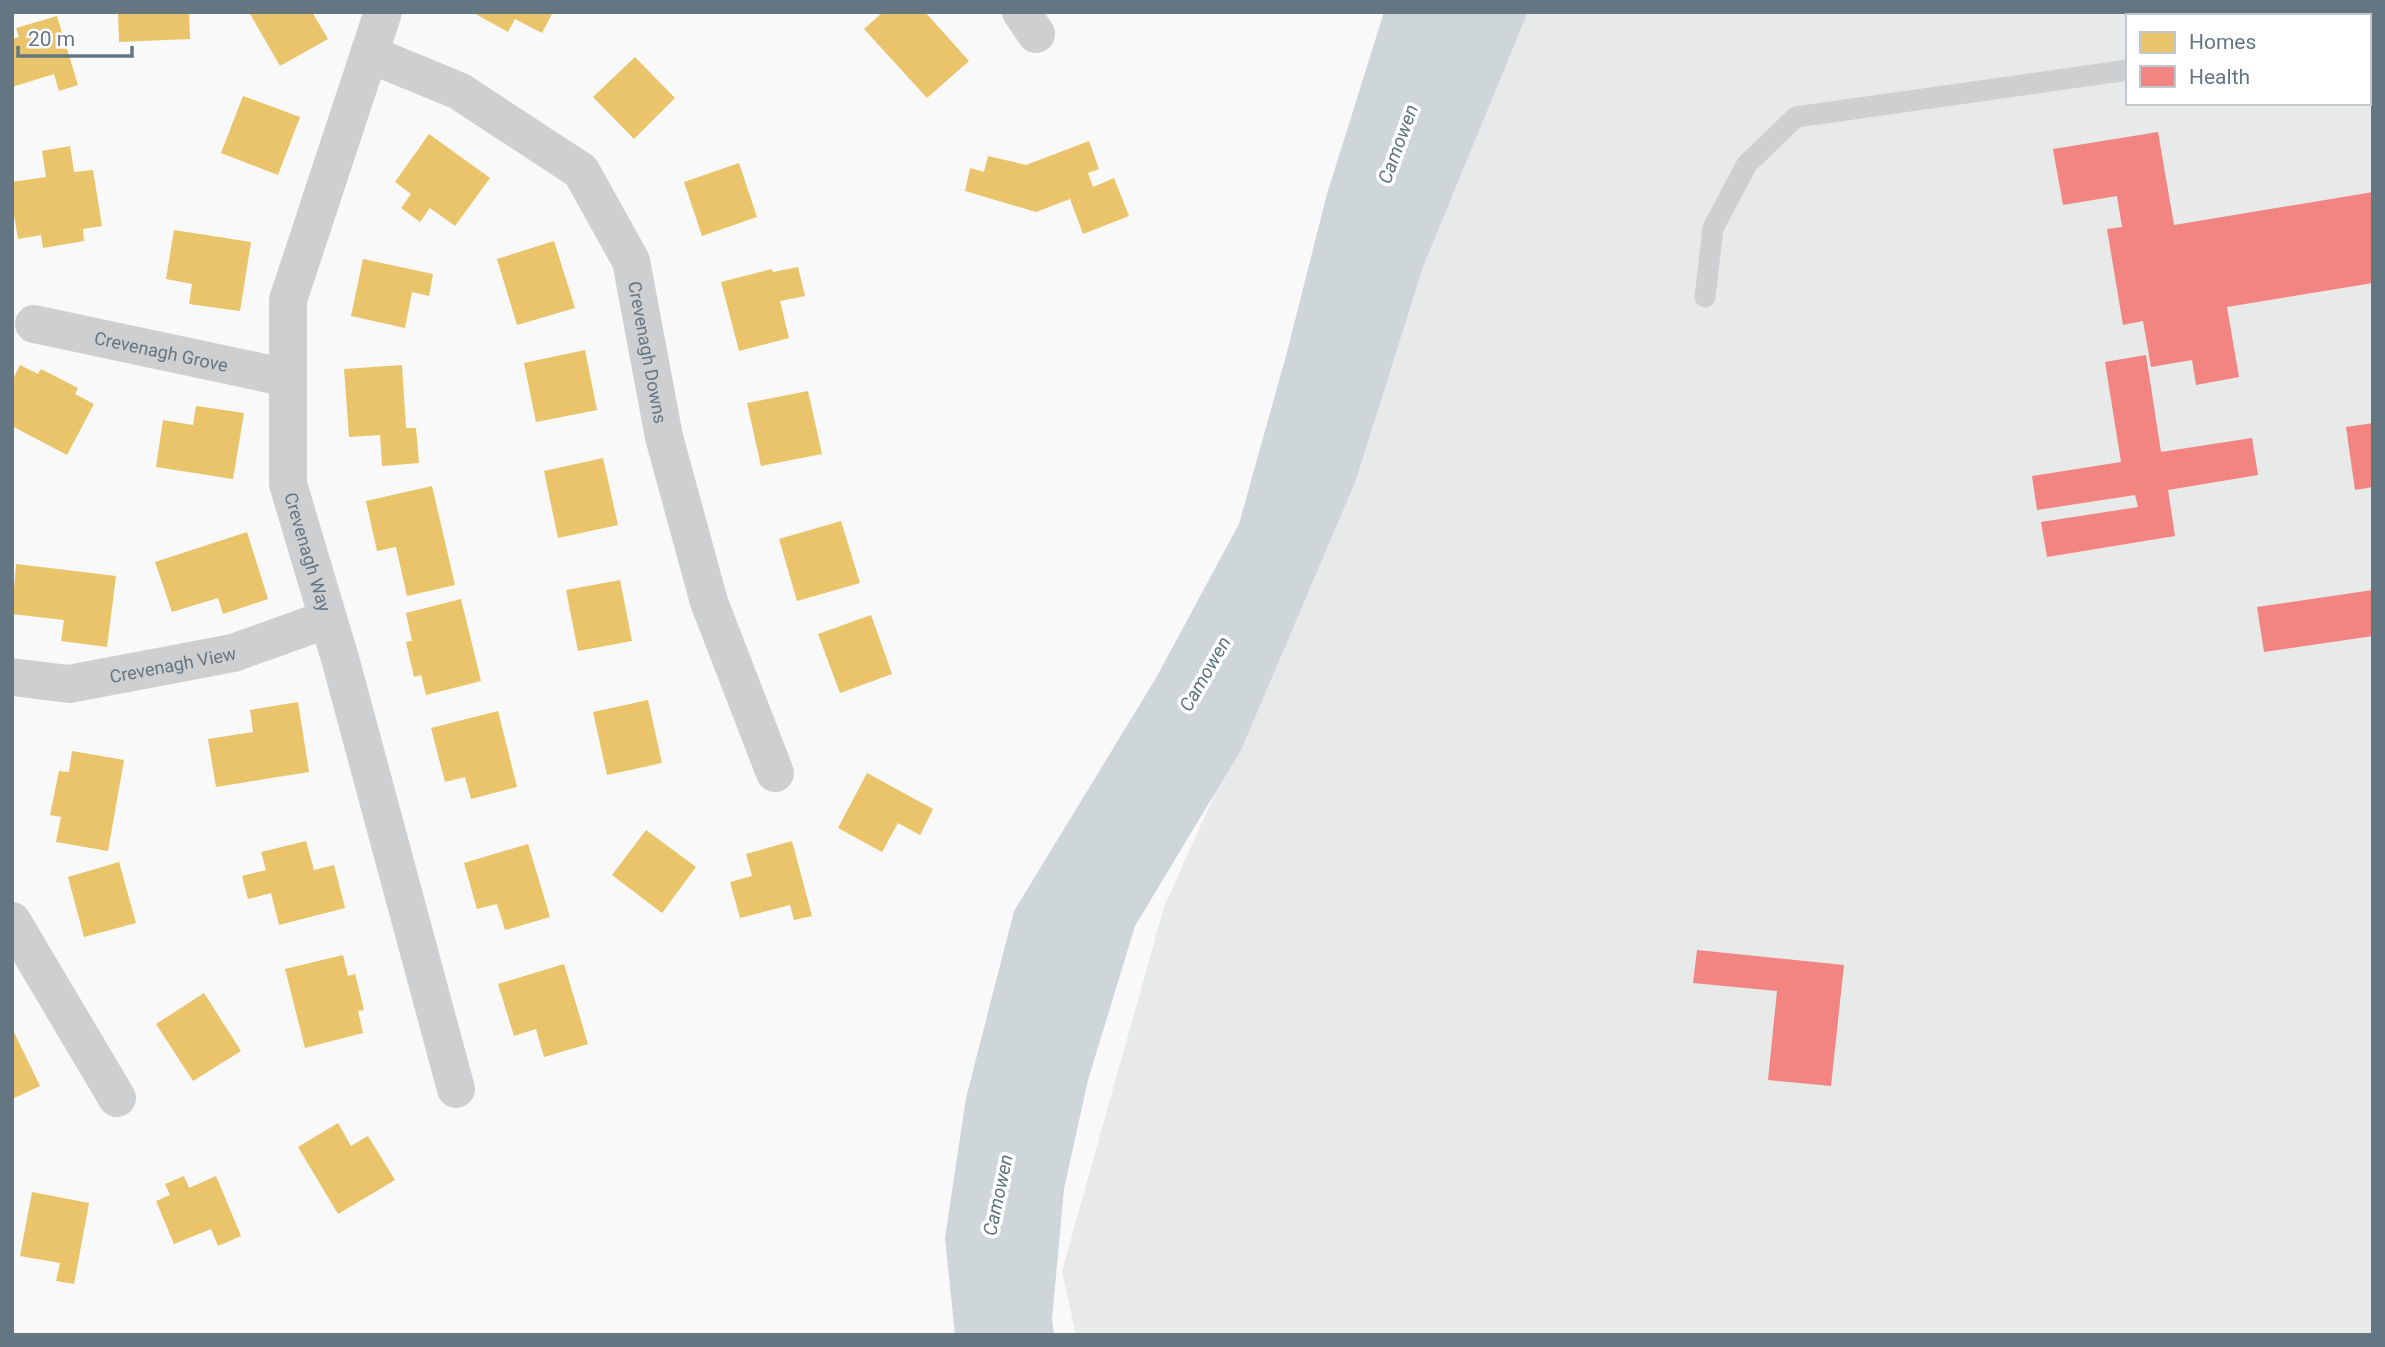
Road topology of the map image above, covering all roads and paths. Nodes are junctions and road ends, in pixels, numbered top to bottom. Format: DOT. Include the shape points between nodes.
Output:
graph roads {
  1 [pos="383,12"];
  2 [pos="369,54"];
  3 [pos="2126,70"];
  4 [pos="1705,297"];
  5 [pos="34,324"];
  6 [pos="288,378"];
  7 [pos="328,619"];
  8 [pos="12,677"];
  9 [pos="775,774"];
  10 [pos="12,921"];
  11 [pos="456,1089"];
  12 [pos="117,1098"];
  1 -- 2 [label="street, Crevenagh Way"];
  2 -- 6 [label="street, Crevenagh Way" via="288,300"];
  2 -- 9 [label="street, Crevenagh Downs" via="459,91 581,171 631,261 664,437 709,602"];
  3 -- 4 [label="lane" via="1796,117 1747,164 1713,228"];
  5 -- 6 [label="street, Crevenagh Grove"];
  6 -- 7 [label="street, Crevenagh Way" via="288,484"];
  7 -- 8 [label="street, Crevenagh View" via="233,653 69,684"];
  7 -- 11 [label="street, Crevenagh Way"];
  10 -- 12 [label="street"];
}
